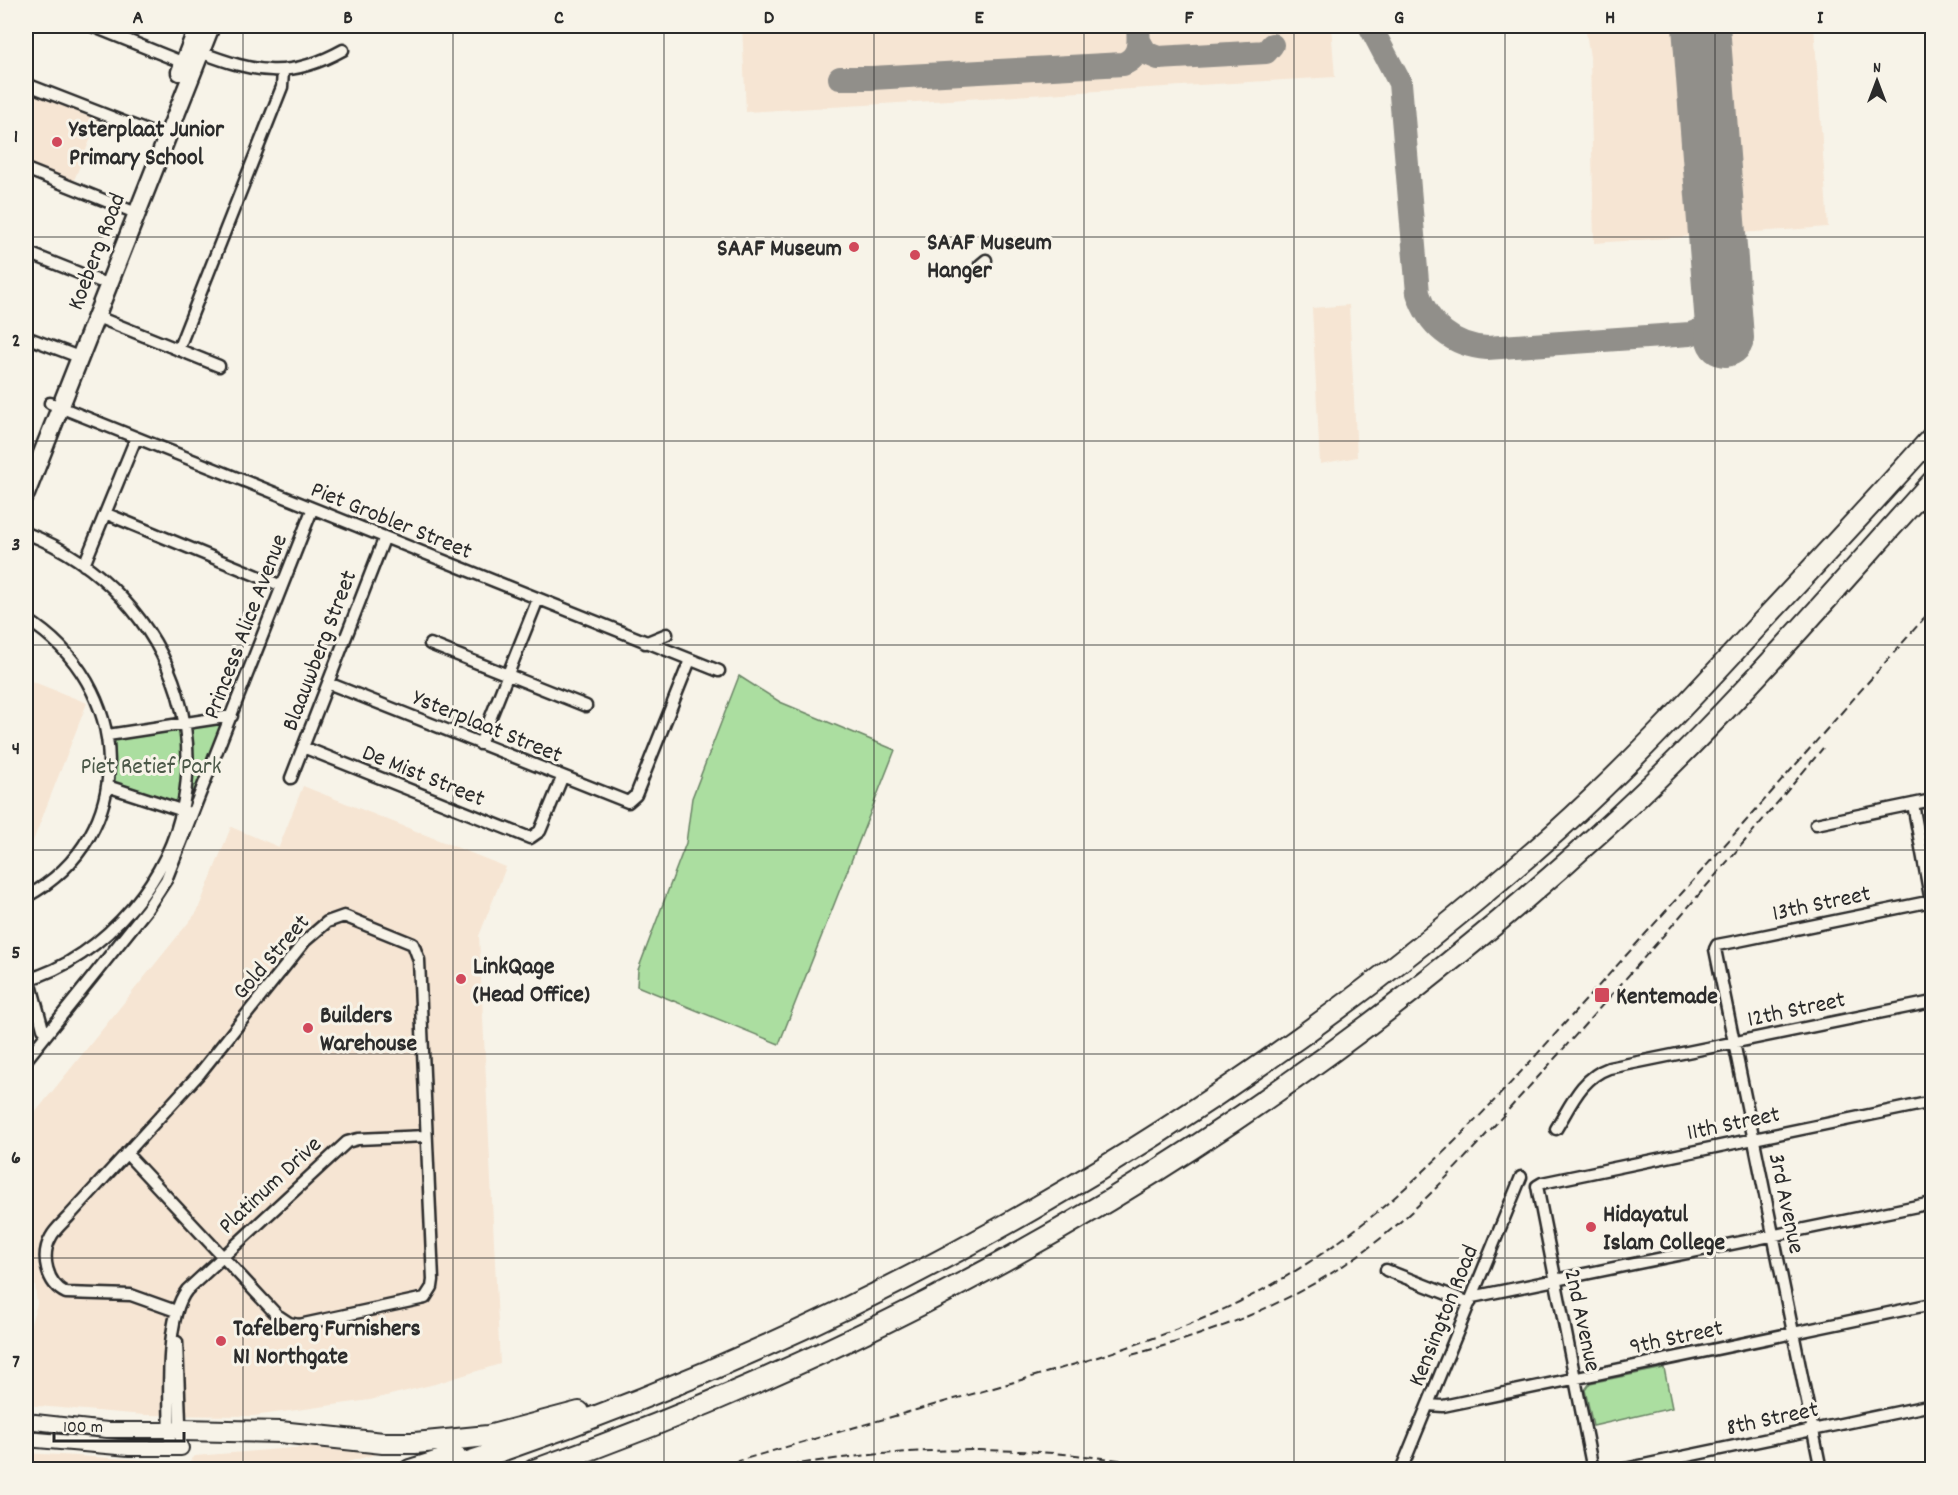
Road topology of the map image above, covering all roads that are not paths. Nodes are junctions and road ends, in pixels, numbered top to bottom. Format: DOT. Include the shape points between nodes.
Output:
graph roads {
  1 [pos="92,26"];
  2 [pos="198,26"];
  3 [pos="211,26"];
  4 [pos="343,50"];
  5 [pos="200,52"];
  6 [pos="184,63"];
  7 [pos="283,71"];
  8 [pos="26,84"];
  9 [pos="160,136"];
  10 [pos="26,169"];
  11 [pos="131,211"];
  12 [pos="26,252"];
  13 [pos="99,280"];
  14 [pos="95,316"];
  15 [pos="26,337"];
  16 [pos="178,350"];
  17 [pos="75,355"];
  18 [pos="219,366"];
  19 [pos="55,405"];
  20 [pos="1932,435"];
  21 [pos="136,438"];
  22 [pos="26,466"];
  23 [pos="1932,482"];
  24 [pos="26,494"];
  25 [pos="312,510"];
  26 [pos="106,514"];
  27 [pos="26,533"];
  28 [pos="384,538"];
  29 [pos="84,564"];
  30 [pos="282,586"];
  31 [pos="538,600"];
  32 [pos="26,619"];
  33 [pos="667,634"];
  34 [pos="645,643"];
  35 [pos="430,645"];
  36 [pos="690,660"];
  37 [pos="719,671"];
  38 [pos="507,675"];
  39 [pos="328,683"];
  40 [pos="586,706"];
  41 [pos="232,716"];
  42 [pos="185,723"];
  43 [pos="108,735"];
  44 [pos="480,744"];
  45 [pos="303,747"];
  46 [pos="291,778"];
  47 [pos="562,778"];
  48 [pos="107,786"];
  49 [pos="1932,800"];
  50 [pos="1912,804"];
  51 [pos="188,812"];
  52 [pos="1816,824"];
  53 [pos="26,897"];
  54 [pos="1932,903"];
  55 [pos="114,927"];
  56 [pos="125,937"];
  57 [pos="1717,945"];
  58 [pos="26,966"];
  59 [pos="27,980"];
  60 [pos="1932,1002"];
  61 [pos="48,1032"];
  62 [pos="1734,1042"];
  63 [pos="26,1060"];
  64 [pos="1932,1102"];
  65 [pos="1556,1129"];
  66 [pos="426,1136"];
  67 [pos="1753,1139"];
  68 [pos="126,1153"];
  69 [pos="1521,1177"];
  70 [pos="1542,1183"];
  71 [pos="1932,1203"];
  72 [pos="1773,1236"];
  73 [pos="223,1256"];
  74 [pos="1386,1270"];
  75 [pos="1554,1281"];
  76 [pos="1471,1300"];
  77 [pos="1932,1304"];
  78 [pos="175,1316"];
  79 [pos="1793,1333"];
  80 [pos="1575,1378"];
  81 [pos="655,1393"];
  82 [pos="1428,1405"];
  83 [pos="1932,1405"];
  84 [pos="26,1421"];
  85 [pos="1813,1430"];
  86 [pos="546,1437"];
  87 [pos="26,1439"];
  88 [pos="175,1439"];
  89 [pos="410,1470"];
  90 [pos="444,1470"];
  91 [pos="534,1470"];
  92 [pos="1401,1470"];
  93 [pos="1593,1470"];
  94 [pos="1620,1470"];
  95 [pos="1821,1470"];
  1 -- 6 [label="street"];
  2 -- 6 [label="main road, Koeberg Road"];
  3 -- 5 [label="main road, Koeberg Road"];
  4 -- 7 [label="street" via="315,64"];
  5 -- 7 [label="street" via="251,69"];
  5 -- 9 [label="main road, Koeberg Road"];
  6 -- 9 [label="main road, Koeberg Road"];
  7 -- 16 [label="street" via="282,87"];
  8 -- 9 [label="street"];
  9 -- 11 [label="main road, Koeberg Road"];
  10 -- 11 [label="street"];
  11 -- 13 [label="main road, Koeberg Road"];
  11 -- 14 [label="main road, Koeberg Road"];
  12 -- 13 [label="street"];
  13 -- 17 [label="main road, Koeberg Road"];
  14 -- 16 [label="street"];
  14 -- 17 [label="main road, Koeberg Road"];
  15 -- 17 [label="street"];
  16 -- 18 [label="street"];
  17 -- 19 [label="main road, Koeberg Road"];
  19 -- 21 [label="street, Piet Grobler Street"];
  19 -- 22 [label="main road, Koeberg Road"];
  19 -- 24 [label="main road, Koeberg Road"];
  20 -- 81 [label="highway" via="1662,731 1560,828 1448,925 1299,1040 1130,1154 1006,1226 784,1338"];
  21 -- 25 [label="street, Piet Grobler Street"];
  21 -- 26 [label="street"];
  23 -- 91 [label="highway" via="1768,664 1619,815 1459,956 1328,1057 1198,1147 1073,1224 924,1305 716,1401"];
  25 -- 28 [label="street, Piet Grobler Street"];
  25 -- 30 [label="street, Princess Alice Avenue"];
  26 -- 29 [label="street"];
  26 -- 30 [label="street"];
  27 -- 29 [label="street"];
  28 -- 31 [label="street, Piet Grobler Street"];
  28 -- 39 [label="street, Blaauwberg Street"];
  29 -- 42 [label="street" via="118,594 150,634 174,683"];
  30 -- 41 [label="street, Princess Alice Avenue"];
  31 -- 34 [label="street, Piet Grobler Street"];
  31 -- 38 [label="street"];
  32 -- 43 [label="street" via="57,642 85,677 101,709"];
  33 -- 34 [label="street"];
  34 -- 36 [label="street, Piet Grobler Street"];
  35 -- 38 [label="street"];
  36 -- 37 [label="street, Piet Grobler Street"];
  36 -- 47 [label="street, Ysterplaat Street" via="633,800 622,802"];
  38 -- 40 [label="street"];
  38 -- 44 [label="street"];
  39 -- 44 [label="street, Ysterplaat Street"];
  39 -- 45 [label="street, Blaauwberg Street"];
  41 -- 42 [label="street"];
  41 -- 51 [label="street, Princess Alice Avenue"];
  42 -- 43 [label="street"];
  42 -- 51 [label="street"];
  43 -- 48 [label="street"];
  44 -- 47 [label="street, Ysterplaat Street"];
  45 -- 46 [label="street, Blaauwberg Street"];
  45 -- 47 [label="street, De Mist Street" via="530,838 540,831"];
  48 -- 51 [label="street"];
  48 -- 53 [label="street" via="97,820 80,849 56,875"];
  49 -- 50 [label="street"];
  50 -- 52 [label="street"];
  50 -- 54 [label="street"];
  51 -- 55 [label="street" via="155,877"];
  51 -- 56 [label="street, Princess Alice Avenue" via="166,880"];
  54 -- 57 [label="street, 13th Street"];
  55 -- 56 [label="street"];
  55 -- 59 [label="street" via="70,962"];
  56 -- 61 [label="street, Princess Alice Avenue"];
  57 -- 62 [label="street, 3rd Avenue"];
  58 -- 59 [label="street"];
  59 -- 61 [label="street" via="43,1029"];
  60 -- 62 [label="street, 12th Street"];
  61 -- 63 [label="street, Princess Alice Avenue"];
  62 -- 65 [label="street, 12th Street" via="1595,1073 1586,1080"];
  62 -- 67 [label="street, 3rd Avenue"];
  64 -- 67 [label="street, 11th Street"];
  66 -- 68 [label="street, Gold Street" via="418,951 406,940 344,916 327,922 305,941 206,1065"];
  66 -- 73 [label="street, Platinum Drive" via="347,1142"];
  66 -- 73 [label="street, Gold Street" via="433,1280 425,1298 299,1325 289,1323"];
  67 -- 70 [label="street, 11th Street"];
  67 -- 72 [label="street, 3rd Avenue"];
  68 -- 73 [label="street"];
  68 -- 78 [label="street, Gold Street" via="51,1237 47,1272 51,1282 66,1293 131,1295"];
  69 -- 76 [label="street, Kensington Road"];
  70 -- 75 [label="street, 2nd Avenue" via="1536,1192"];
  71 -- 72 [label="street"];
  72 -- 75 [label="street"];
  72 -- 79 [label="street, 3rd Avenue"];
  73 -- 78 [label="street, Platinum Drive" via="187,1290"];
  74 -- 76 [label="street"];
  75 -- 76 [label="street"];
  75 -- 80 [label="street, 2nd Avenue"];
  76 -- 82 [label="street, Kensington Road"];
  77 -- 79 [label="street, 9th Street"];
  78 -- 88 [label="street" via="179,1368"];
  79 -- 80 [label="street, 9th Street"];
  79 -- 85 [label="street, 3rd Avenue"];
  80 -- 82 [label="street, 9th Street" via="1443,1406"];
  80 -- 93 [label="street, 2nd Avenue"];
  81 -- 86 [label="highway"];
  81 -- 88 [label="highway" via="488,1436 451,1440 383,1443 280,1432"];
  82 -- 92 [label="street, Kensington Road"];
  83 -- 85 [label="street, 8th Street"];
  84 -- 88 [label="street"];
  85 -- 94 [label="street, 8th Street"];
  85 -- 95 [label="street, 3rd Avenue"];
  86 -- 89 [label="highway" via="483,1448"];
  86 -- 90 [label="highway"];
  87 -- 88 [label="street" via="129,1448"];
}
